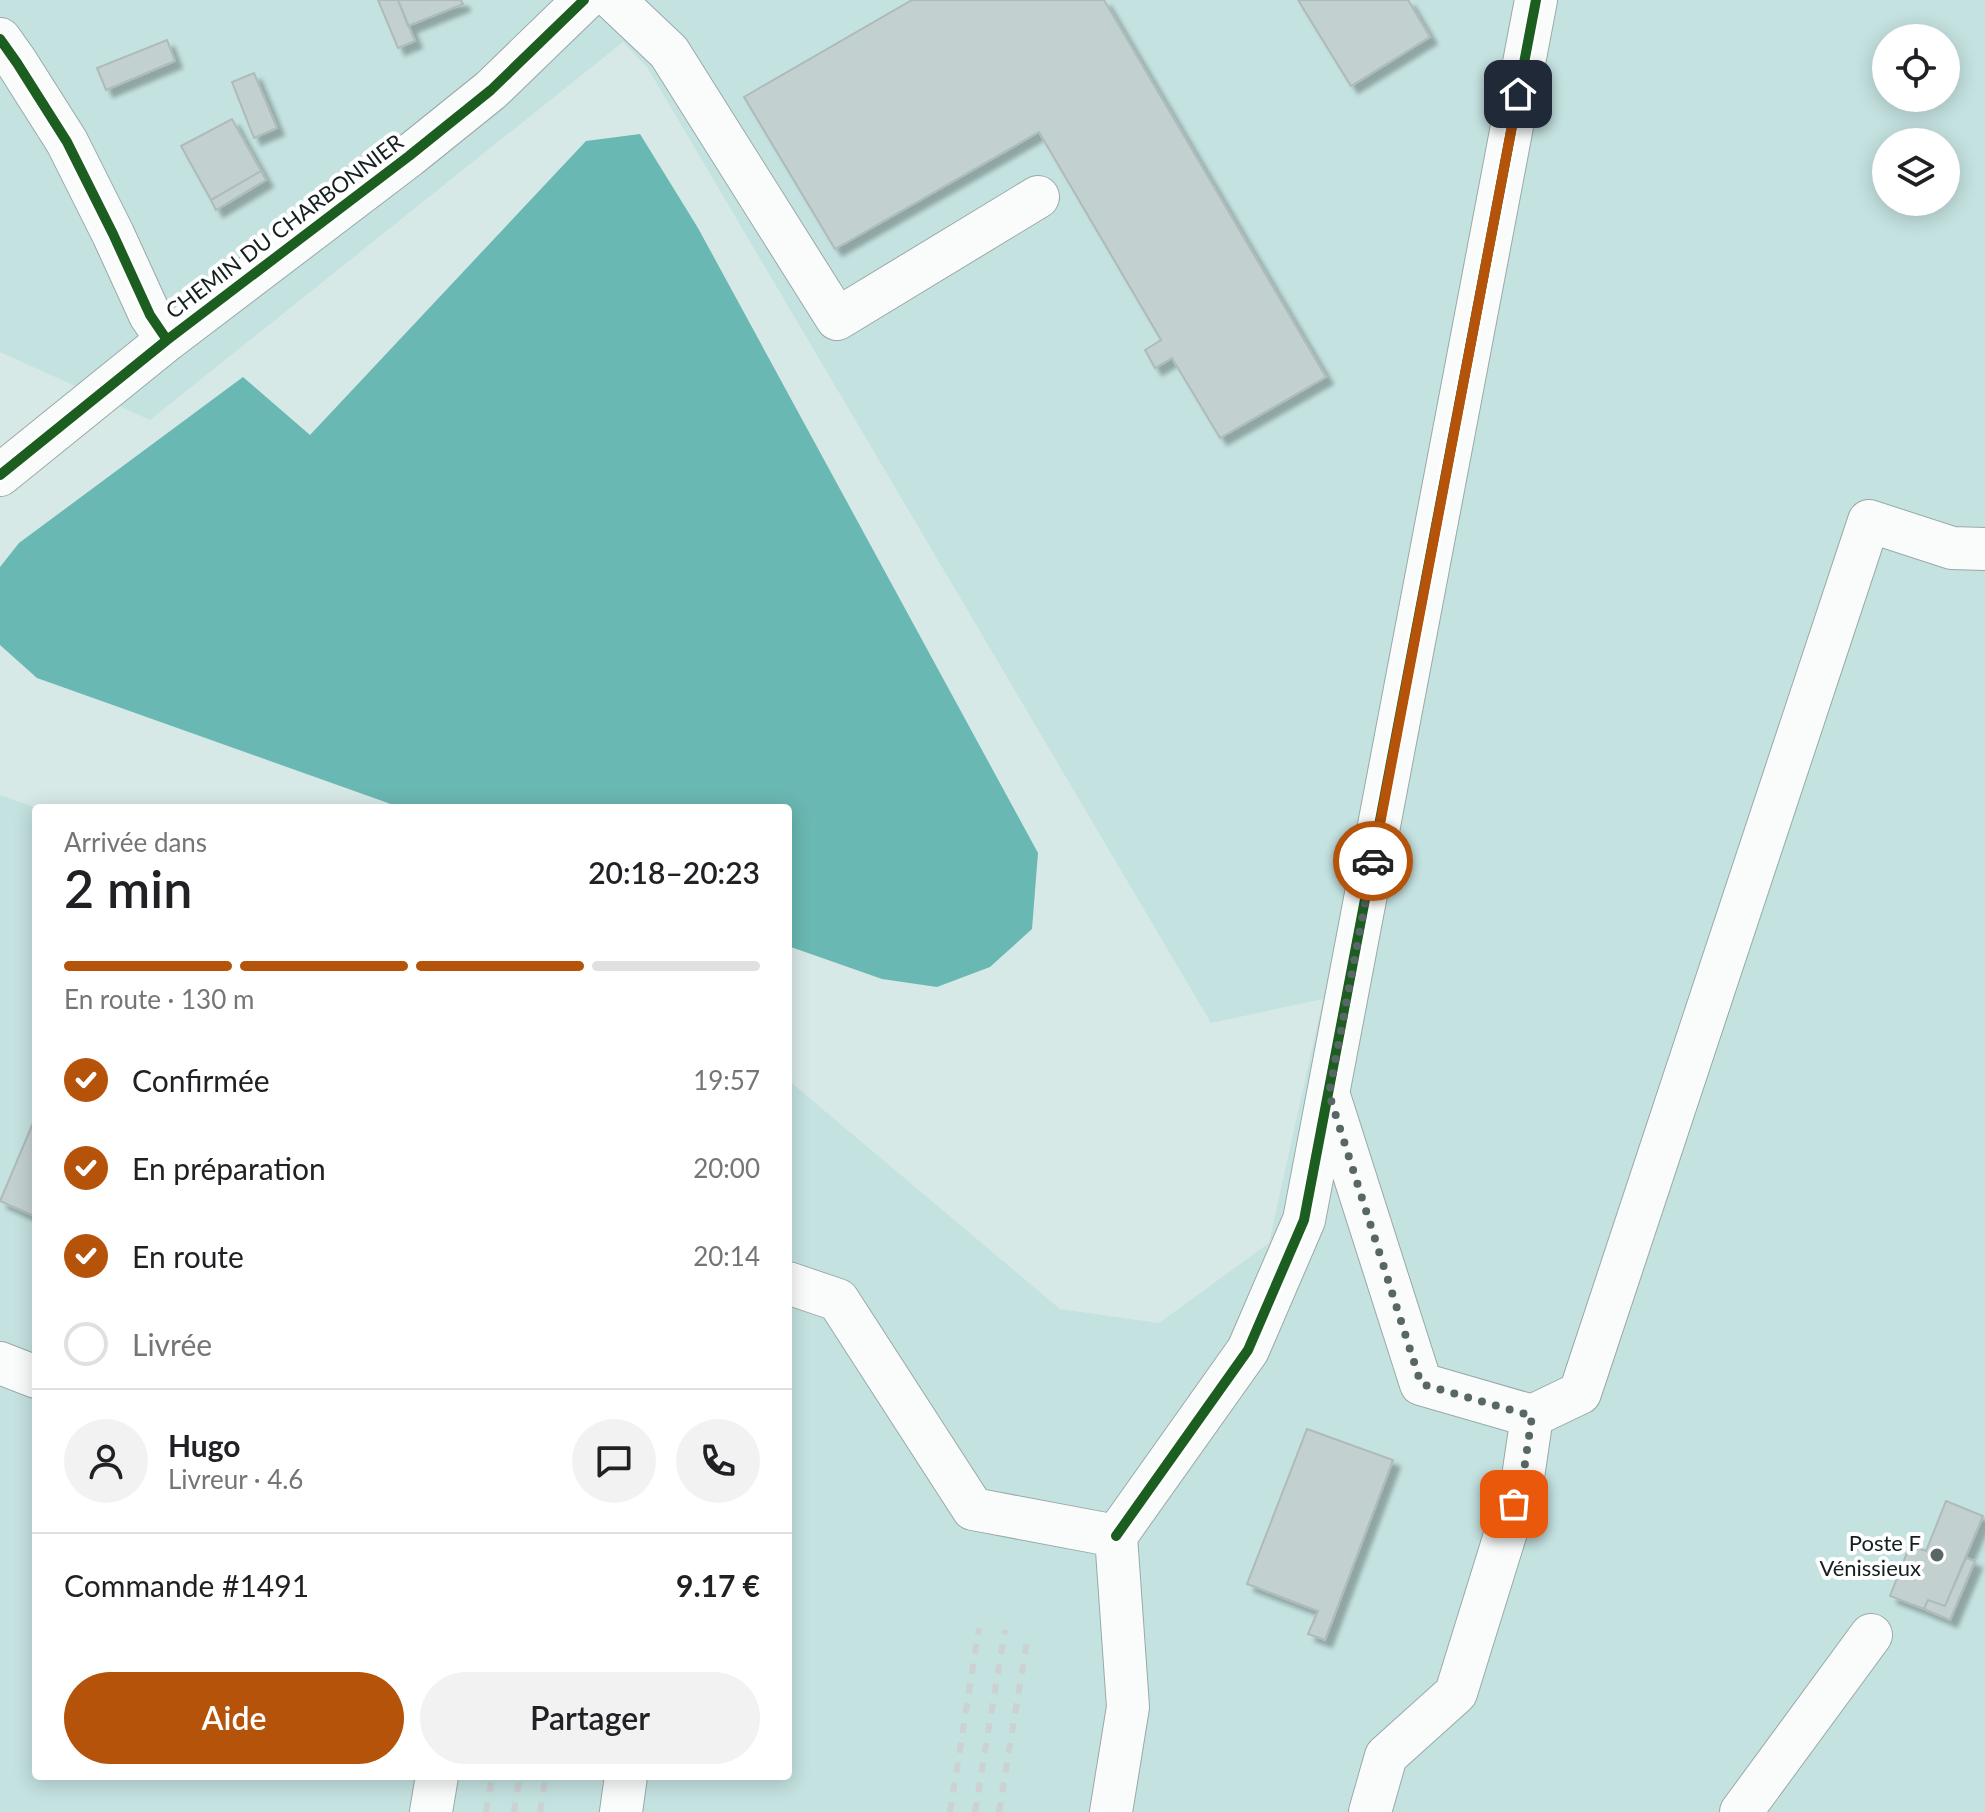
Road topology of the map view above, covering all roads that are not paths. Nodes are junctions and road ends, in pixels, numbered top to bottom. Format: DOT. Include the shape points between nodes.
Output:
graph roads {
  1 [pos="584,0"];
  2 [pos="614,0"];
  3 [pos="1536,0"];
  4 [pos="0,39"];
  5 [pos="1038,197"];
  6 [pos="167,340"];
  7 [pos="0,475"];
  8 [pos="1985,549"];
  9 [pos="1329,1094"];
  10 [pos="792,1284"];
  11 [pos="0,1363"];
  12 [pos="32,1375"];
  13 [pos="1532,1416"];
  14 [pos="1116,1536"];
  15 [pos="1871,1635"];
  16 [pos="436,1780"];
  17 [pos="625,1780"];
  18 [pos="431,1812"];
  19 [pos="621,1812"];
  20 [pos="1111,1812"];
  21 [pos="1370,1812"];
  22 [pos="1741,1812"];
  1 -- 6 [label="street, CHEMIN DU CHARBONNIER" via="491,90"];
  2 -- 5 [label="street" via="669,52 837,319"];
  3 -- 9 [label="street"];
  4 -- 6 [label="street" via="67,142"];
  6 -- 7 [label="street, CHEMIN DU CHARBONNIER"];
  8 -- 13 [label="street" via="1952,548 1869,521 1580,1393"];
  9 -- 13 [label="street" via="1421,1384"];
  9 -- 14 [label="street" via="1304,1220 1248,1350"];
  10 -- 14 [label="street" via="838,1300 973,1509"];
  11 -- 12 [label="street"];
  13 -- 21 [label="street" via="1523,1477 1456,1693 1386,1756"];
  14 -- 20 [label="street" via="1128,1707"];
  15 -- 22 [label="street"];
  16 -- 18 [label="street"];
  17 -- 19 [label="street"];
}
